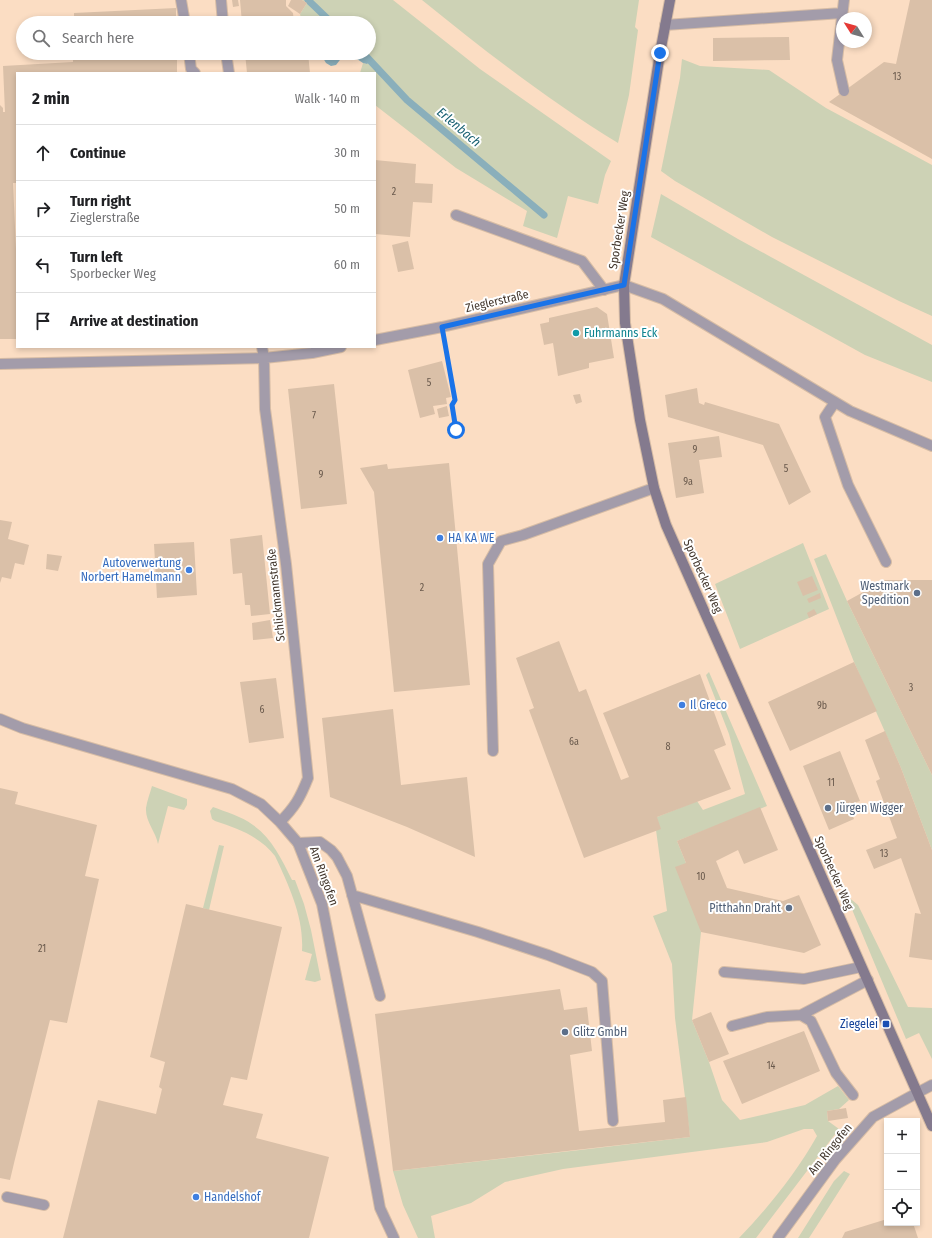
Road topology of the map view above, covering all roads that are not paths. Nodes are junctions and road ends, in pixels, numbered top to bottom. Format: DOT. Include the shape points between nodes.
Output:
graph roads {
  1 [pos="181,0"];
  2 [pos="221,0"];
  3 [pos="670,0"];
  4 [pos="844,0"];
  5 [pos="842,12"];
  6 [pos="836,13"];
  7 [pos="184,16"];
  8 [pos="222,16"];
  9 [pos="666,25"];
  10 [pos="838,48"];
  11 [pos="190,60"];
  12 [pos="227,60"];
  13 [pos="194,72"];
  14 [pos="229,72"];
  15 [pos="844,91"];
  16 [pos="456,215"];
  17 [pos="624,285"];
  18 [pos="604,290"];
  19 [pos="376,340"];
  20 [pos="262,348"];
  21 [pos="336,348"];
  22 [pos="264,358"];
  23 [pos="0,364"];
  24 [pos="835,402"];
  25 [pos="932,446"];
  26 [pos="654,488"];
  27 [pos="886,562"];
  28 [pos="0,719"];
  29 [pos="493,751"];
  30 [pos="280,822"];
  31 [pos="298,843"];
  32 [pos="352,895"];
  33 [pos="861,967"];
  34 [pos="724,972"];
  35 [pos="868,980"];
  36 [pos="380,996"];
  37 [pos="801,1015"];
  38 [pos="732,1026"];
  39 [pos="932,1085"];
  40 [pos="917,1093"];
  41 [pos="852,1095"];
  42 [pos="613,1121"];
  43 [pos="932,1126"];
  44 [pos="7,1197"];
  45 [pos="44,1205"];
  46 [pos="394,1238"];
  47 [pos="778,1238"];
  1 -- 7 [label="street"];
  2 -- 8 [label="street"];
  3 -- 9 [label="street, Sporbecker Weg"];
  4 -- 5 [label="street"];
  6 -- 9 [label="street"];
  9 -- 17 [label="street, Sporbecker Weg"];
  10 -- 15 [label="street" via="837,60"];
  11 -- 13 [label="street"];
  12 -- 14 [label="street"];
  16 -- 18 [label="street" via="582,261"];
  17 -- 18 [label="street, Zieglerstraße"];
  17 -- 24 [label="street" via="663,299"];
  17 -- 26 [label="street, Sporbecker Weg" via="625,323 640,420"];
  18 -- 19 [label="street, Zieglerstraße"];
  20 -- 22 [label="street, Schlickmannstraße"];
  21 -- 22 [label="street"];
  22 -- 23 [label="street"];
  22 -- 30 [label="street, Schlickmannstraße" via="265,409 286,564 308,778 300,798"];
  24 -- 25 [label="street"];
  24 -- 27 [label="street" via="825,418 848,485"];
  26 -- 29 [label="street" via="501,541 488,564"];
  26 -- 33 [label="street, Sporbecker Weg" via="666,525"];
  28 -- 30 [label="street, Am Ringofen" via="22,728 232,789 260,804"];
  30 -- 31 [label="street, Am Ringofen"];
  31 -- 32 [label="street" via="320,842 331,850 347,876"];
  31 -- 46 [label="street, Am Ringofen" via="322,904 380,1208"];
  32 -- 36 [label="street"];
  32 -- 42 [label="street" via="478,932 592,972 602,981"];
  33 -- 34 [label="street" via="804,979"];
  33 -- 35 [label="street, Sporbecker Weg"];
  35 -- 37 [label="street"];
  35 -- 40 [label="street, Sporbecker Weg"];
  37 -- 38 [label="street" via="767,1017"];
  37 -- 41 [label="street" via="811,1021 836,1073"];
  39 -- 40 [label="street, Am Ringofen"];
  40 -- 43 [label="street, Sporbecker Weg"];
  40 -- 47 [label="street, Am Ringofen" via="873,1117 835,1160"];
  44 -- 45 [label="street"];
}
